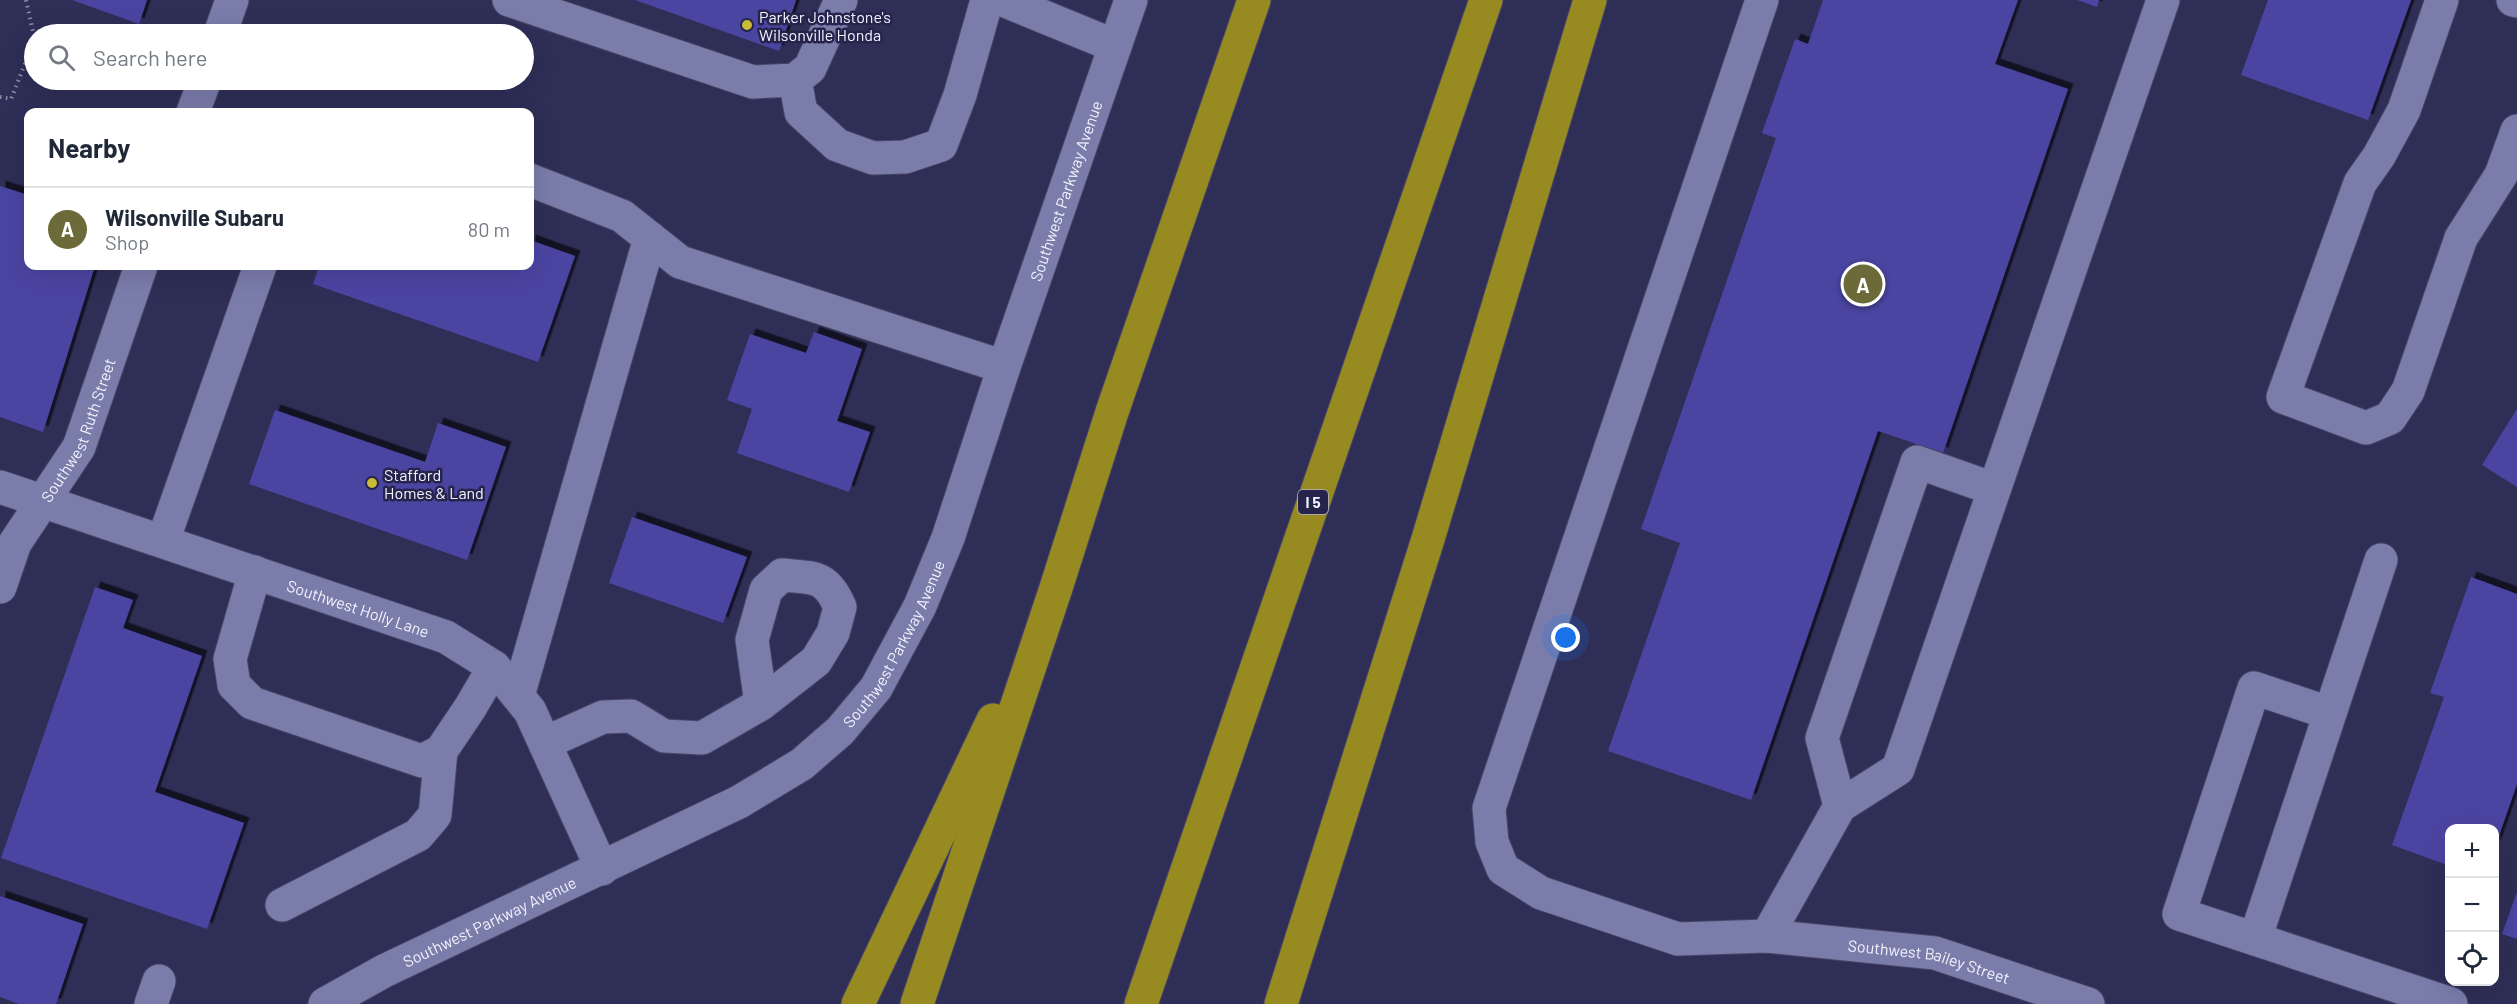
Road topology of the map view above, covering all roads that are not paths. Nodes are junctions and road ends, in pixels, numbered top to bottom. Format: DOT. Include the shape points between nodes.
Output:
graph roads {
  1 [pos="232,0"];
  2 [pos="509,0"];
  3 [pos="841,0"];
  4 [pos="987,0"];
  5 [pos="1003,0"];
  6 [pos="1131,0"];
  7 [pos="1254,0"];
  8 [pos="1486,0"];
  9 [pos="1590,0"];
  10 [pos="1762,0"];
  11 [pos="2163,0"];
  12 [pos="2442,0"];
  13 [pos="224,24"];
  14 [pos="1115,46"];
  15 [pos="795,80"];
  16 [pos="202,90"];
  17 [pos="195,108"];
  18 [pos="2517,131"];
  19 [pos="534,182"];
  20 [pos="650,238"];
  21 [pos="140,270"];
  22 [pos="260,270"];
  23 [pos="1004,367"];
  24 [pos="0,487"];
  25 [pos="1994,489"];
  26 [pos="43,500"];
  27 [pos="163,541"];
  28 [pos="2381,560"];
  29 [pos="255,572"];
  30 [pos="0,587"];
  31 [pos="1056,588"];
  32 [pos="494,667"];
  33 [pos="518,696"];
  34 [pos="761,704"];
  35 [pos="2330,713"];
  36 [pos="545,742"];
  37 [pos="441,751"];
  38 [pos="1840,806"];
  39 [pos="602,869"];
  40 [pos="282,905"];
  41 [pos="1767,936"];
  42 [pos="2255,939"];
  43 [pos="325,1004"];
  44 [pos="858,1004"];
  45 [pos="916,1004"];
  46 [pos="1141,1004"];
  47 [pos="1281,1004"];
  48 [pos="2088,1004"];
  49 [pos="2451,1004"];
  1 -- 13 [label="street"];
  2 -- 15 [label="street" via="753,82"];
  3 -- 15 [label="street" via="810,68"];
  4 -- 15 [label="street" via="941,145 905,157 873,159 837,145 801,112"];
  5 -- 14 [label="street"];
  6 -- 14 [label="street, Southwest Parkway Avenue"];
  7 -- 31 [label="highway" via="1112,412"];
  8 -- 46 [label="highway, I 5"];
  9 -- 47 [label="highway" via="1428,539"];
  10 -- 41 [label="street, Southwest Bailey Street" via="1489,807 1492,842 1503,869 1541,893 1678,939"];
  11 -- 25 [label="street"];
  12 -- 18 [label="street" via="2404,110 2360,183 2283,397 2366,428 2390,418 2408,391 2461,237 2501,175"];
  14 -- 23 [label="street, Southwest Parkway Avenue"];
  16 -- 17 [label="street"];
  19 -- 20 [label="street" via="622,216"];
  20 -- 23 [label="street" via="680,262"];
  20 -- 33 [label="street"];
  21 -- 26 [label="street, Southwest Ruth Street" via="79,447"];
  22 -- 27 [label="street"];
  23 -- 39 [label="street, Southwest Parkway Avenue" via="933,576 892,662 863,705 802,764 774,782"];
  24 -- 26 [label="street, Southwest Holly Lane"];
  25 -- 38 [label="street" via="1898,769"];
  25 -- 38 [label="street" via="1917,462 1822,738"];
  26 -- 27 [label="street, Southwest Holly Lane"];
  26 -- 30 [label="street, Southwest Ruth Street" via="15,543"];
  27 -- 29 [label="street, Southwest Holly Lane"];
  28 -- 35 [label="street"];
  29 -- 32 [label="street, Southwest Holly Lane" via="446,637"];
  29 -- 37 [label="street" via="230,658 234,685 252,703 422,761"];
  31 -- 44 [label="highway"];
  31 -- 45 [label="highway"];
  32 -- 33 [label="street, Southwest Holly Lane"];
  32 -- 37 [label="street"];
  33 -- 36 [label="street, Southwest Holly Lane"];
  34 -- 36 [label="street" via="702,738 664,736 631,716 603,717"];
  35 -- 42 [label="street"];
  35 -- 42 [label="street" via="2254,688 2179,914"];
  36 -- 39 [label="street, Southwest Holly Lane"];
  37 -- 40 [label="street" via="435,815 418,835"];
  38 -- 41 [label="street"];
  39 -- 43 [label="street, Southwest Parkway Avenue" via="384,971"];
  41 -- 48 [label="street, Southwest Bailey Street" via="1935,952"];
  42 -- 49 [label="street"];
}
